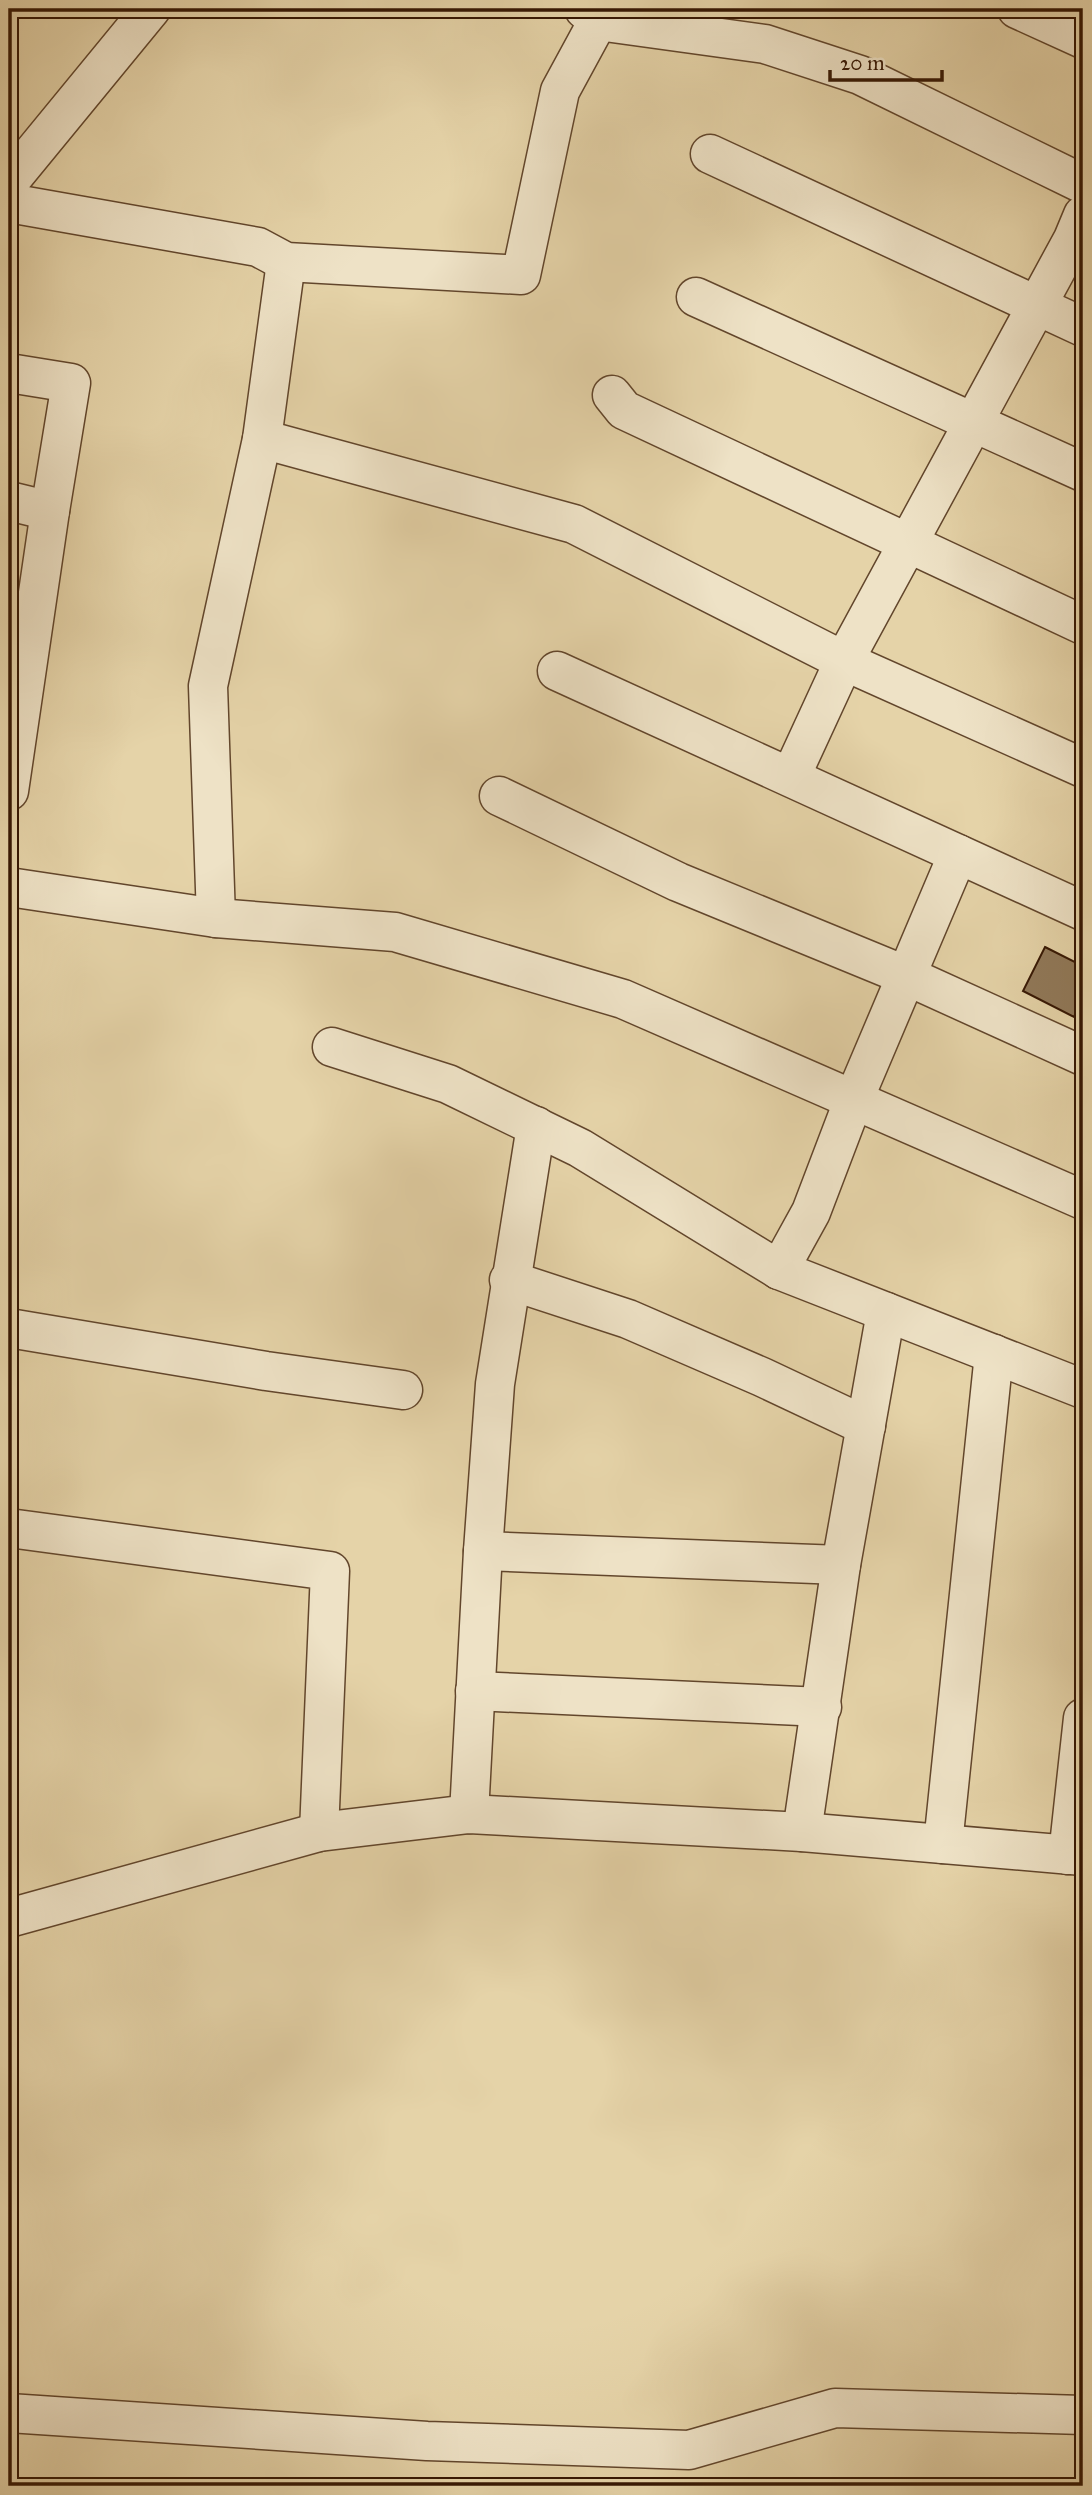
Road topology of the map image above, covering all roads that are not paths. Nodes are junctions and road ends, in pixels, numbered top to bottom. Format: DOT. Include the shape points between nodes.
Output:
graph roads {
  1 [pos="151,9"];
  2 [pos="1017,9"];
  3 [pos="591,15"];
  4 [pos="1083,39"];
  5 [pos="710,154"];
  6 [pos="9,182"];
  7 [pos="1083,184"];
  8 [pos="9,202"];
  9 [pos="1083,215"];
  10 [pos="286,262"];
  11 [pos="696,297"];
  12 [pos="1036,306"];
  13 [pos="1083,327"];
  14 [pos="9,373"];
  15 [pos="612,395"];
  16 [pos="973,421"];
  17 [pos="261,439"];
  18 [pos="1083,472"];
  19 [pos="9,501"];
  20 [pos="50,511"];
  21 [pos="907,542"];
  22 [pos="1083,625"];
  23 [pos="844,661"];
  24 [pos="556,671"];
  25 [pos="1083,768"];
  26 [pos="791,776"];
  27 [pos="9,791"];
  28 [pos="499,796"];
  29 [pos="958,854"];
  30 [pos="9,887"];
  31 [pos="1083,911"];
  32 [pos="216,918"];
  33 [pos="907,976"];
  34 [pos="332,1046"];
  35 [pos="1083,1056"];
  36 [pos="854,1099"];
  37 [pos="536,1126"];
  38 [pos="1083,1200"];
  39 [pos="779,1270"];
  40 [pos="509,1280"];
  41 [pos="886,1312"];
  42 [pos="9,1328"];
  43 [pos="994,1354"];
  44 [pos="1083,1389"];
  45 [pos="403,1390"];
  46 [pos="866,1426"];
  47 [pos="9,1528"];
  48 [pos="483,1551"];
  49 [pos="841,1565"];
  50 [pos="475,1691"];
  51 [pos="822,1707"];
  52 [pos="1083,1718"];
  53 [pos="469,1814"];
  54 [pos="319,1832"];
  55 [pos="802,1832"];
  56 [pos="943,1844"];
  57 [pos="1075,1855"];
  58 [pos="9,1918"];
  59 [pos="9,2413"];
  60 [pos="1083,2415"];
  1 -- 6 [label="street"];
  2 -- 4 [label="street"];
  3 -- 7 [label="street" via="765,44 860,75"];
  3 -- 10 [label="street" via="560,91 521,275"];
  5 -- 12 [label="street"];
  8 -- 10 [label="street" via="258,247"];
  9 -- 12 [label="street"];
  10 -- 17 [label="street"];
  11 -- 16 [label="street"];
  12 -- 13 [label="street"];
  12 -- 16 [label="street"];
  14 -- 20 [label="street" via="71,383"];
  15 -- 21 [label="street" via="624,410"];
  16 -- 18 [label="street"];
  16 -- 21 [label="street"];
  17 -- 23 [label="street" via="574,524"];
  17 -- 32 [label="street" via="208,686"];
  19 -- 20 [label="street"];
  20 -- 27 [label="street"];
  21 -- 22 [label="street"];
  21 -- 23 [label="street"];
  23 -- 25 [label="street"];
  23 -- 26 [label="street"];
  24 -- 26 [label="street"];
  26 -- 29 [label="street"];
  28 -- 33 [label="street" via="678,882"];
  29 -- 31 [label="street"];
  29 -- 33 [label="street"];
  30 -- 32 [label="street"];
  32 -- 36 [label="street" via="395,932 623,999"];
  33 -- 35 [label="street"];
  33 -- 36 [label="street"];
  34 -- 37 [label="street" via="448,1084"];
  36 -- 38 [label="street"];
  36 -- 39 [label="street" via="811,1212"];
  37 -- 39 [label="street" via="580,1148"];
  37 -- 40 [label="street"];
  39 -- 41 [label="street"];
  40 -- 46 [label="street" via="628,1319"];
  40 -- 48 [label="street" via="495,1384"];
  41 -- 43 [label="street"];
  41 -- 46 [label="street"];
  42 -- 45 [label="street"];
  43 -- 44 [label="street"];
  43 -- 56 [label="street"];
  46 -- 49 [label="street"];
  47 -- 54 [label="street" via="330,1571"];
  48 -- 49 [label="street"];
  48 -- 50 [label="street"];
  49 -- 51 [label="street"];
  50 -- 51 [label="street"];
  50 -- 53 [label="street"];
  51 -- 55 [label="street"];
  52 -- 57 [label="street"];
  53 -- 54 [label="street"];
  53 -- 55 [label="street"];
  54 -- 58 [label="street"];
  55 -- 56 [label="street"];
  56 -- 57 [label="street"];
  59 -- 60 [label="street" via="427,2441 689,2450 835,2408"];
}
